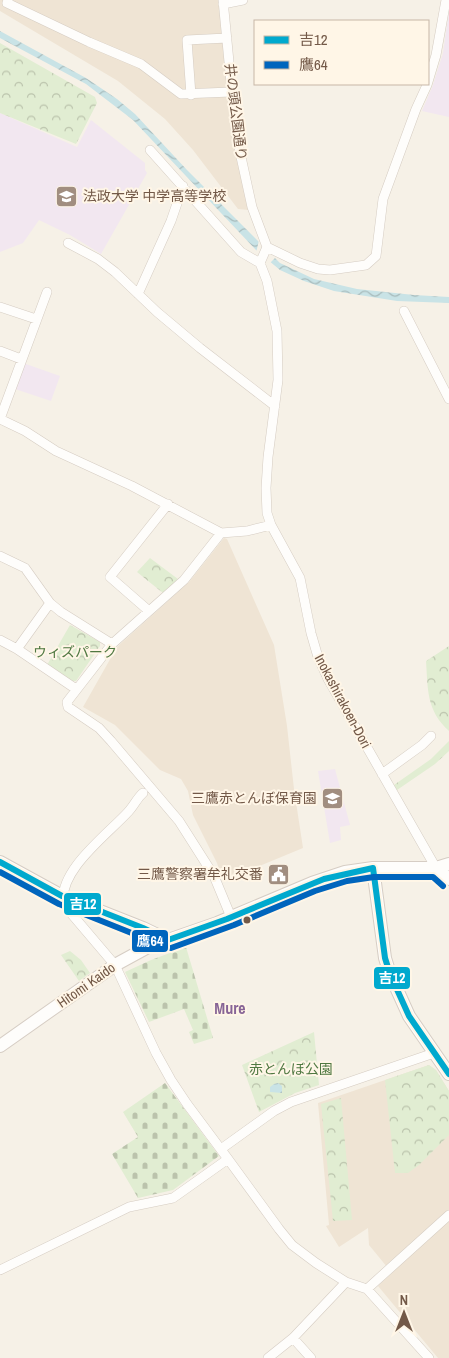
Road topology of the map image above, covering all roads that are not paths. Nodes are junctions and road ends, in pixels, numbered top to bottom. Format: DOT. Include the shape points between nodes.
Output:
graph roads {
  1 [pos="8,0"];
  2 [pos="243,0"];
  3 [pos="446,0"];
  4 [pos="223,2"];
  5 [pos="227,38"];
  6 [pos="429,79"];
  7 [pos="427,85"];
  8 [pos="231,92"];
  9 [pos="191,95"];
  10 [pos="150,150"];
  11 [pos="182,186"];
  12 [pos="68,243"];
  13 [pos="267,248"];
  14 [pos="261,262"];
  15 [pos="46,292"];
  16 [pos="138,294"];
  17 [pos="0,307"];
  18 [pos="404,311"];
  19 [pos="36,319"];
  20 [pos="0,351"];
  21 [pos="21,359"];
  22 [pos="449,399"];
  23 [pos="275,406"];
  24 [pos="0,419"];
  25 [pos="168,504"];
  26 [pos="271,525"];
  27 [pos="221,534"];
  28 [pos="0,556"];
  29 [pos="50,603"];
  30 [pos="149,611"];
  31 [pos="0,640"];
  32 [pos="112,644"];
  33 [pos="17,648"];
  34 [pos="76,688"];
  35 [pos="431,736"];
  36 [pos="382,774"];
  37 [pos="143,793"];
  38 [pos="0,862"];
  39 [pos="443,866"];
  40 [pos="373,868"];
  41 [pos="449,879"];
  42 [pos="62,896"];
  43 [pos="231,917"];
  44 [pos="168,940"];
  45 [pos="115,965"];
  46 [pos="0,1046"];
  47 [pos="434,1053"];
  48 [pos="449,1074"];
  49 [pos="221,1149"];
  50 [pos="228,1159"];
  51 [pos="449,1215"];
  52 [pos="0,1270"];
  53 [pos="346,1282"];
  54 [pos="367,1289"];
  55 [pos="293,1338"];
  56 [pos="268,1358"];
  57 [pos="312,1358"];
  58 [pos="428,1358"];
  1 -- 9 [label="street" via="8,3 89,42 141,64 181,94"];
  2 -- 4 [label="street"];
  3 -- 6 [label="street"];
  4 -- 5 [label="street, 井の頭公園通り"];
  5 -- 8 [label="street, 井の頭公園通り"];
  5 -- 9 [label="street" via="188,40"];
  7 -- 13 [label="street" via="383,199 376,256 366,265 330,270 300,263"];
  8 -- 9 [label="street"];
  8 -- 13 [label="street, 井の頭公園通り" via="236,134 252,207"];
  10 -- 11 [label="street"];
  11 -- 14 [label="street" via="241,252"];
  11 -- 16 [label="street" via="171,221"];
  12 -- 16 [label="street" via="98,259"];
  13 -- 14 [label="street"];
  14 -- 23 [label="street, Inokashirakoen-Dori" via="268,281 277,331"];
  15 -- 19 [label="street"];
  16 -- 23 [label="street" via="200,348"];
  17 -- 19 [label="street"];
  18 -- 22 [label="street"];
  19 -- 21 [label="street"];
  20 -- 21 [label="street"];
  21 -- 24 [label="street"];
  23 -- 26 [label="street, Inokashirakoen-Dori" via="266,488"];
  24 -- 25 [label="street" via="56,451"];
  25 -- 27 [label="street"];
  25 -- 30 [label="street" via="110,577"];
  26 -- 27 [label="street"];
  26 -- 36 [label="street, Inokashirakoen-Dori" via="300,578 318,657"];
  27 -- 30 [label="street" via="184,580"];
  28 -- 29 [label="street" via="25,568"];
  29 -- 32 [label="street"];
  29 -- 33 [label="street"];
  30 -- 32 [label="street"];
  31 -- 33 [label="street"];
  32 -- 34 [label="street"];
  33 -- 34 [label="street"];
  34 -- 43 [label="street" via="67,702 68,707 99,728 178,821 214,876"];
  35 -- 36 [label="street"];
  36 -- 39 [label="street, Inokashirakoen-Dori"];
  37 -- 42 [label="street" via="75,866"];
  38 -- 42 [label="main road"];
  39 -- 40 [label="main road, Hitomi Kaido"];
  39 -- 41 [label="main road"];
  40 -- 43 [label="main road, Hitomi Kaido" via="345,872 312,883"];
  40 -- 47 [label="main road" via="390,974 409,1016"];
  42 -- 44 [label="main road"];
  42 -- 45 [label="street" via="67,910"];
  43 -- 44 [label="main road, Hitomi Kaido"];
  44 -- 45 [label="main road, Hitomi Kaido" via="136,952"];
  45 -- 46 [label="main road, Hitomi Kaido"];
  45 -- 49 [label="street" via="171,1080"];
  47 -- 48 [label="main road"];
  47 -- 49 [label="street" via="291,1102"];
  49 -- 50 [label="street"];
  50 -- 52 [label="street" via="173,1198 129,1207"];
  50 -- 53 [label="street" via="292,1245"];
  51 -- 54 [label="street"];
  53 -- 54 [label="street"];
  53 -- 55 [label="street"];
  54 -- 58 [label="street"];
  55 -- 56 [label="street"];
  55 -- 57 [label="street"];
}
